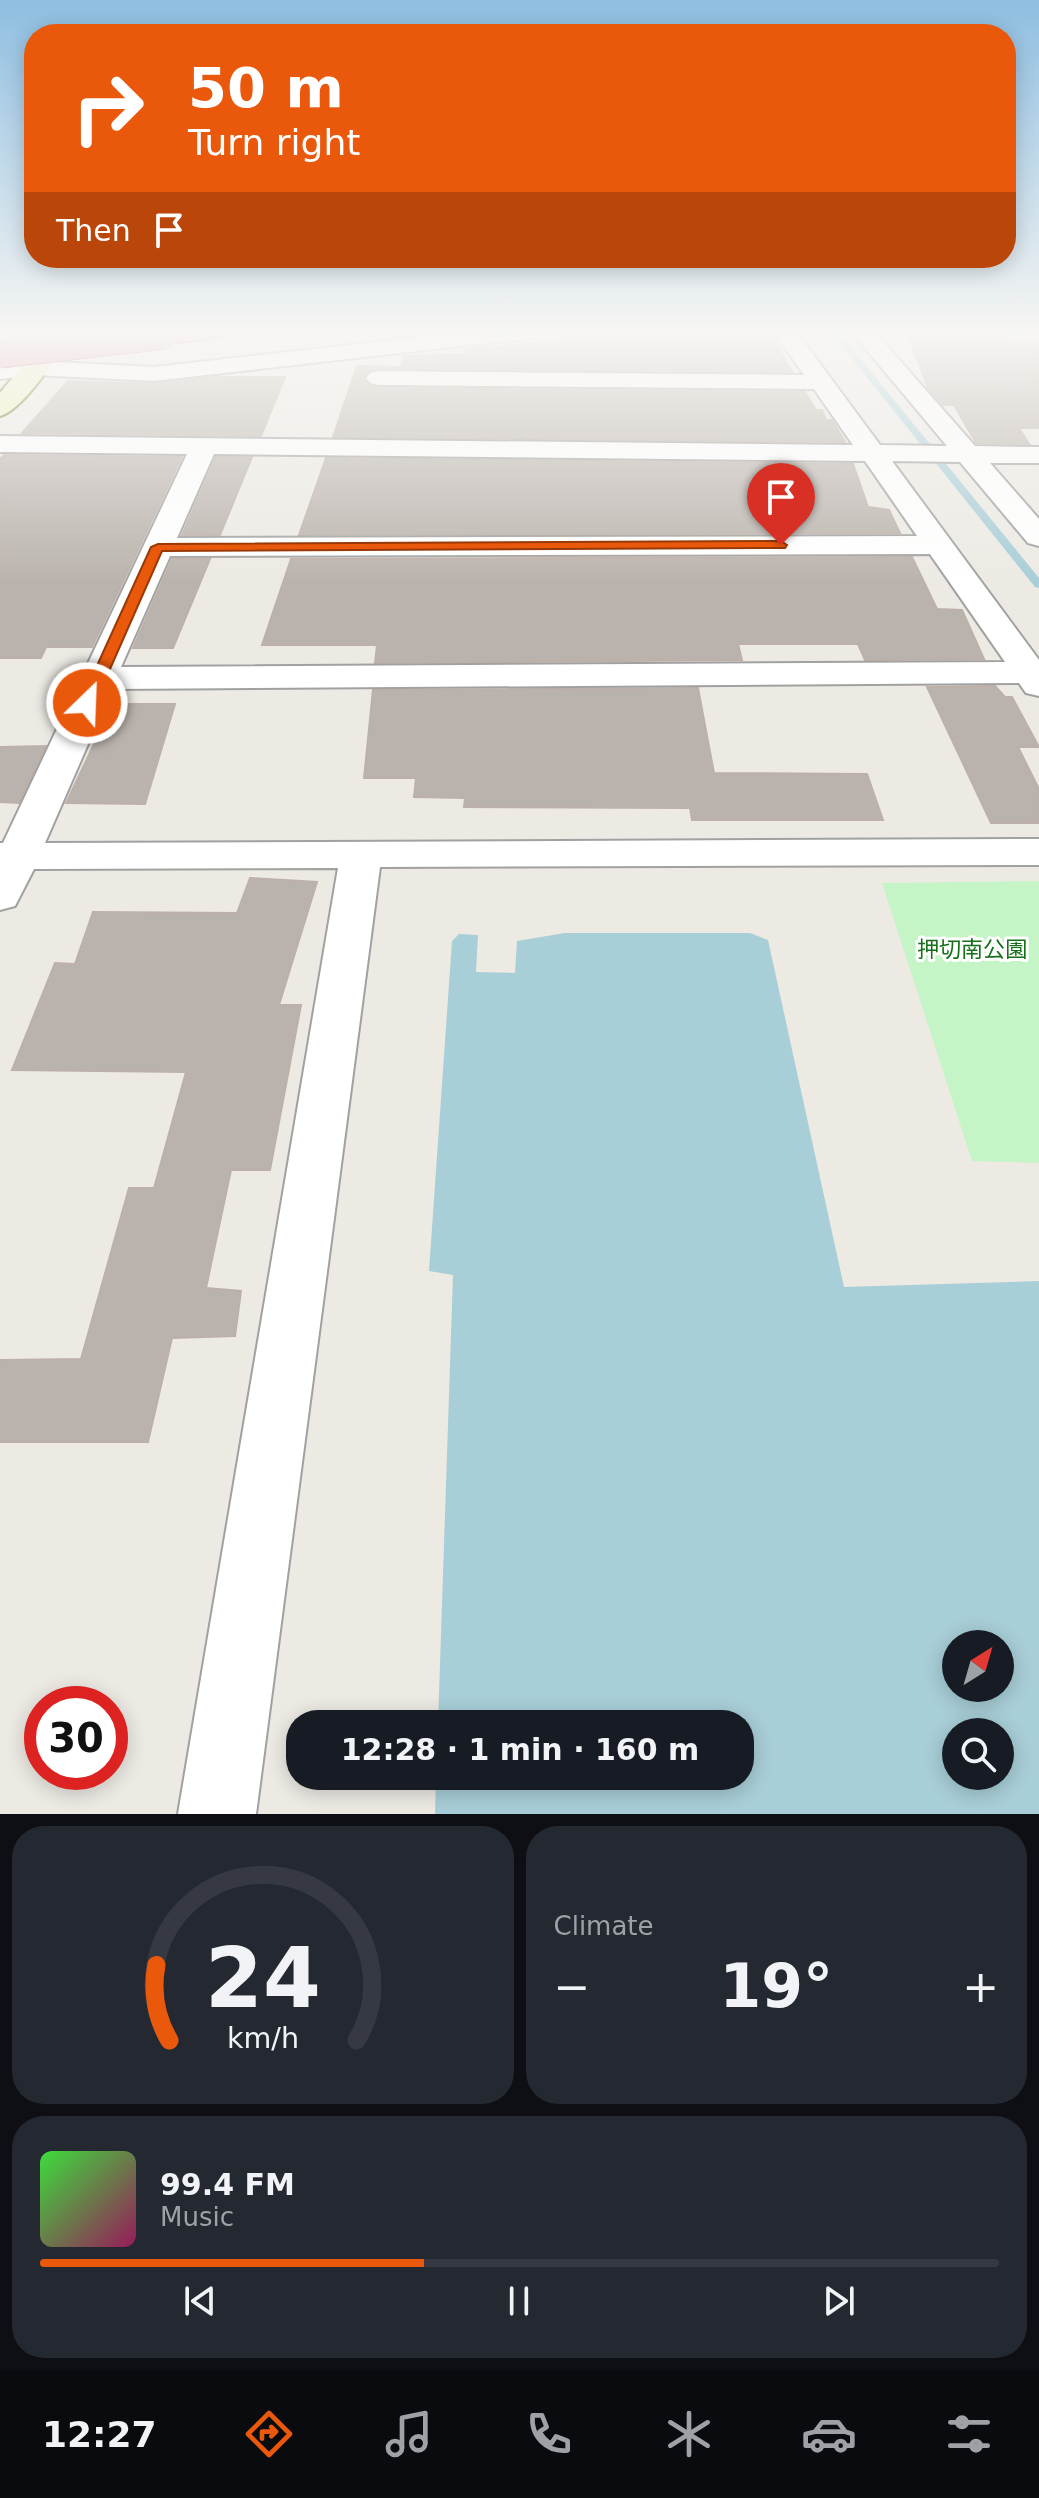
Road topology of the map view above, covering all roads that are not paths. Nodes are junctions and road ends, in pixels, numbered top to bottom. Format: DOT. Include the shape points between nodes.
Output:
graph roads {
  1 [pos="365,415"];
  2 [pos="844,415"];
  3 [pos="935,415"];
  4 [pos="0,444"];
  5 [pos="205,444"];
  6 [pos="355,446"];
  7 [pos="871,452"];
  8 [pos="969,454"];
  9 [pos="1039,455"];
  10 [pos="1039,537"];
  11 [pos="937,545"];
  12 [pos="158,547"];
  13 [pos="99,678"];
  14 [pos="1034,678"];
  15 [pos="1039,852"];
  16 [pos="361,854"];
  17 [pos="9,856"];
  18 [pos="0,896"];
  19 [pos="217,1814"];
  1 -- 6 [label="street"];
  2 -- 7 [label="street"];
  3 -- 8 [label="street"];
  4 -- 5 [label="street"];
  5 -- 6 [label="street"];
  5 -- 12 [label="street"];
  6 -- 7 [label="street"];
  7 -- 8 [label="street"];
  7 -- 11 [label="street"];
  8 -- 9 [label="street"];
  8 -- 10 [label="street"];
  11 -- 12 [label="street"];
  11 -- 14 [label="street"];
  12 -- 13 [label="street"];
  13 -- 14 [label="street"];
  13 -- 17 [label="street"];
  15 -- 16 [label="street"];
  16 -- 17 [label="street"];
  16 -- 19 [label="street"];
  17 -- 18 [label="street"];
}
